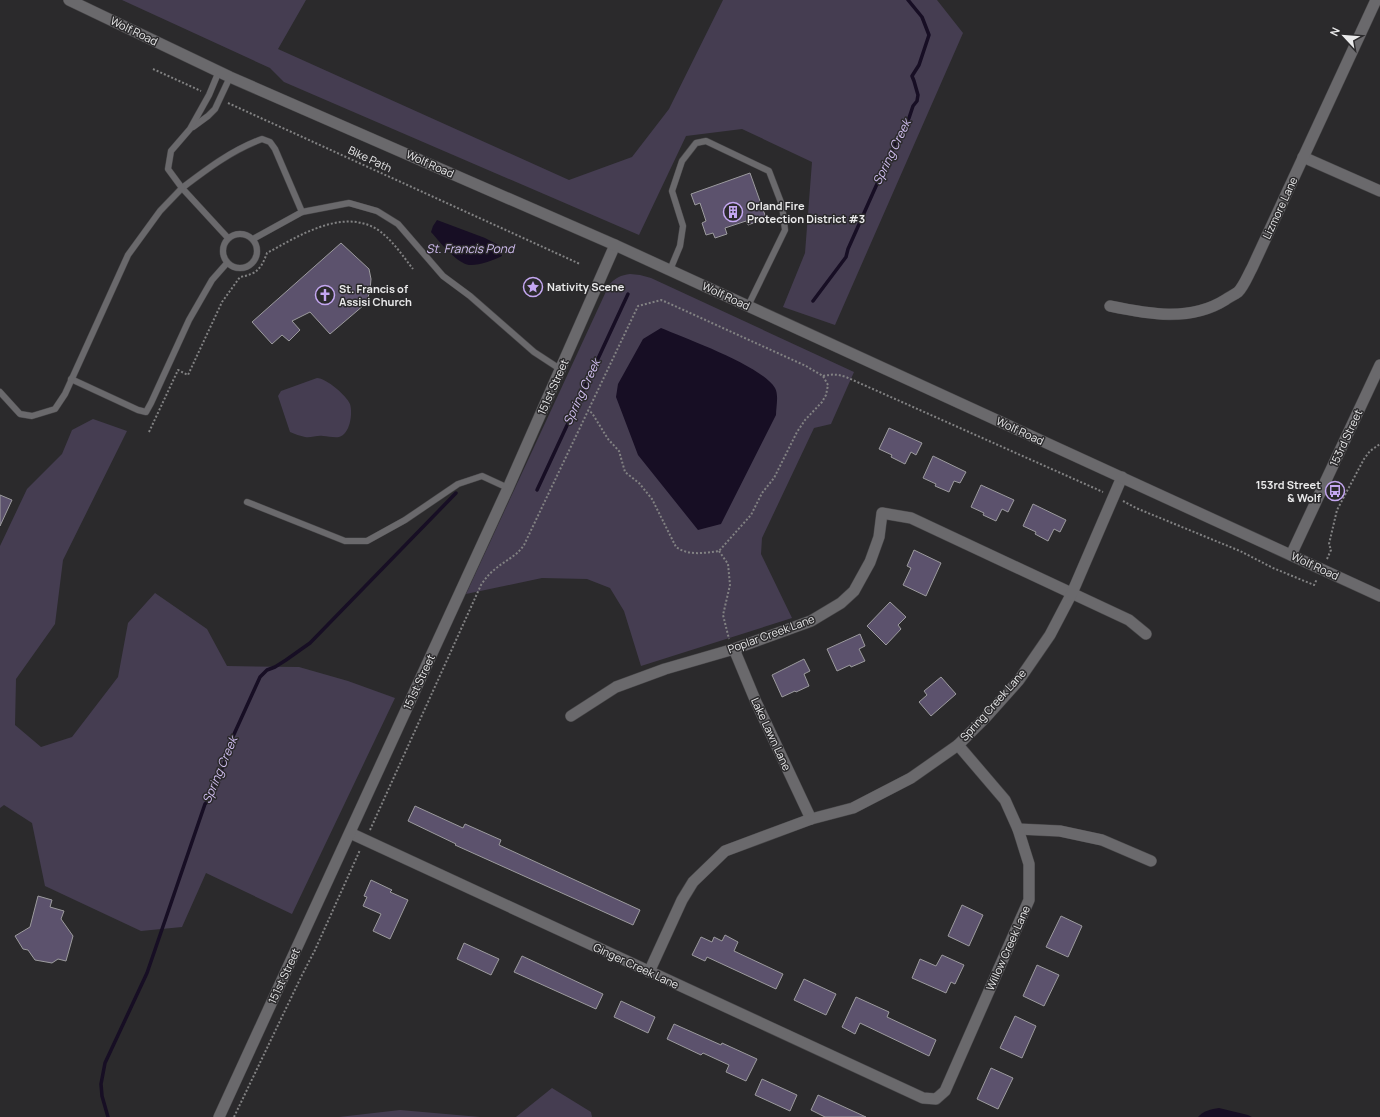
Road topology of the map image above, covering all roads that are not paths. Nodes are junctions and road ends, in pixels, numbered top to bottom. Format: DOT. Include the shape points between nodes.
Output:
graph roads {
  1 [pos="70,0"];
  2 [pos="1376,0"];
  3 [pos="219,71"];
  4 [pos="230,76"];
  5 [pos="190,129"];
  6 [pos="1303,157"];
  7 [pos="182,188"];
  8 [pos="1380,192"];
  9 [pos="302,212"];
  10 [pos="228,238"];
  11 [pos="253,239"];
  12 [pos="615,245"];
  13 [pos="227,263"];
  14 [pos="670,270"];
  15 [pos="748,306"];
  16 [pos="1110,306"];
  17 [pos="1380,365"];
  18 [pos="560,369"];
  19 [pos="71,379"];
  20 [pos="0,392"];
  21 [pos="1122,477"];
  22 [pos="508,488"];
  23 [pos="247,502"];
  24 [pos="1291,555"];
  25 [pos="1072,593"];
  26 [pos="1380,596"];
  27 [pos="1146,634"];
  28 [pos="732,649"];
  29 [pos="571,716"];
  30 [pos="958,745"];
  31 [pos="811,819"];
  32 [pos="1018,829"];
  33 [pos="350,833"];
  34 [pos="1151,862"];
  35 [pos="649,972"];
  36 [pos="922,1098"];
  37 [pos="219,1117"];
  1 -- 3 [label="street, Wolf Road"];
  2 -- 6 [label="street, Lizmore Lane"];
  3 -- 4 [label="street, Wolf Road"];
  3 -- 5 [label="lane"];
  4 -- 5 [label="lane" via="215,109"];
  4 -- 12 [label="street, Wolf Road"];
  5 -- 7 [label="lane" via="170,152 168,169"];
  6 -- 8 [label="street"];
  6 -- 16 [label="street, Lizmore Lane" via="1252,268 1238,291 1214,307 1191,313 1164,315"];
  7 -- 9 [label="lane" via="223,158 262,139 270,142 275,149"];
  7 -- 10 [label="lane"];
  7 -- 19 [label="lane" via="160,211 128,255"];
  9 -- 11 [label="lane"];
  9 -- 18 [label="lane" via="349,203 382,214 398,224 443,276 534,352"];
  10 -- 11 [label="lane" via="238,233"];
  10 -- 13 [label="lane" via="222,253"];
  11 -- 13 [label="lane" via="258,249 252,264 236,268"];
  12 -- 14 [label="street, Wolf Road"];
  12 -- 18 [label="street, 151st Street"];
  13 -- 19 [label="lane" via="212,280 189,320 146,412"];
  14 -- 15 [label="street, Wolf Road"];
  14 -- 15 [label="lane" via="680,246 683,226 672,191 682,162 696,143 706,141 769,171 782,206 785,230"];
  15 -- 21 [label="street, Wolf Road"];
  17 -- 24 [label="street, 153rd Street"];
  18 -- 22 [label="street, 151st Street"];
  19 -- 20 [label="lane" via="55,409 32,416 20,414"];
  21 -- 24 [label="street, Wolf Road"];
  21 -- 25 [label="street, Spring Creek Lane"];
  22 -- 23 [label="lane" via="482,476 458,484 405,520 367,541 345,541"];
  22 -- 33 [label="street, 151st Street"];
  24 -- 26 [label="street, Wolf Road"];
  25 -- 27 [label="street" via="1129,620"];
  25 -- 28 [label="street, Poplar Creek Lane" via="911,518 882,513 879,537 870,562 854,591 841,604 811,621"];
  25 -- 30 [label="street, Spring Creek Lane" via="1050,634 1019,680"];
  28 -- 29 [label="street, Poplar Creek Lane" via="616,687"];
  28 -- 31 [label="street, Lake Lawn Lane"];
  30 -- 31 [label="street, Spring Creek Lane" via="911,778 853,808"];
  30 -- 32 [label="street, Willow Creek Lane" via="1005,800"];
  31 -- 35 [label="street, Spring Creek Lane" via="725,851 693,882"];
  32 -- 34 [label="street" via="1060,831 1102,840"];
  32 -- 36 [label="street, Willow Creek Lane" via="1029,864 1029,900 945,1091 936,1099"];
  33 -- 35 [label="street, Ginger Creek Lane"];
  33 -- 37 [label="street, 151st Street"];
  35 -- 36 [label="street, Ginger Creek Lane"];
}
